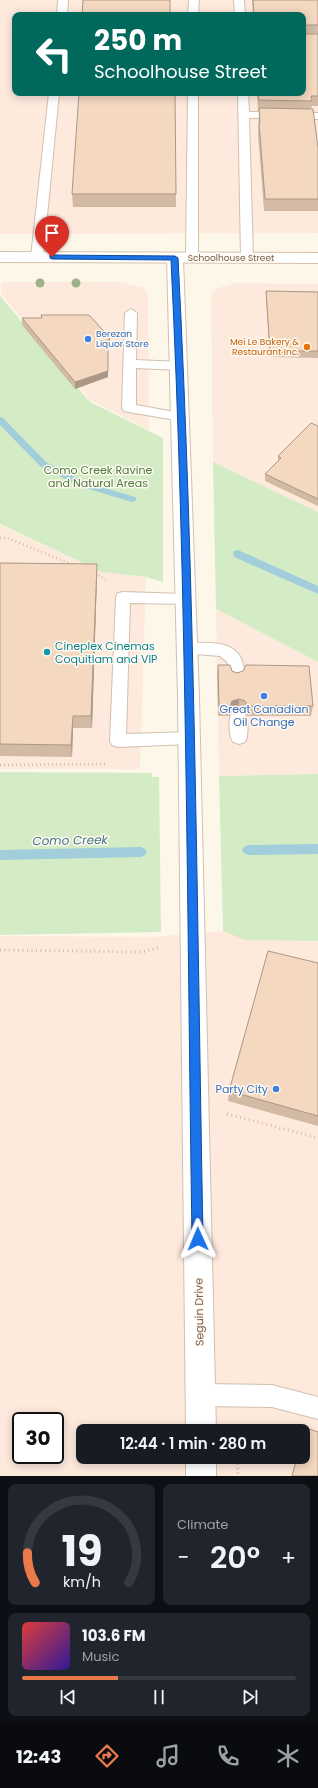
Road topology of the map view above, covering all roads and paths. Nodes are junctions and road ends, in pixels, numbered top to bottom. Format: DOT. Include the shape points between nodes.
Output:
graph roads {
  1 [pos="63,0"];
  2 [pos="194,0"];
  3 [pos="239,0"];
  4 [pos="62,12"];
  5 [pos="193,12"];
  6 [pos="240,12"];
  7 [pos="54,96"];
  8 [pos="193,96"];
  9 [pos="243,96"];
  10 [pos="243,115"];
  11 [pos="318,116"];
  12 [pos="0,256"];
  13 [pos="37,257"];
  14 [pos="183,258"];
  15 [pos="247,258"];
  16 [pos="318,258"];
  17 [pos="131,312"];
  18 [pos="130,364"];
  19 [pos="180,366"];
  20 [pos="181,417"];
  21 [pos="0,538"];
  22 [pos="78,566"];
  23 [pos="91,572"];
  24 [pos="123,597"];
  25 [pos="186,599"];
  26 [pos="188,649"];
  27 [pos="237,675"];
  28 [pos="238,716"];
  29 [pos="189,738"];
  30 [pos="239,738"];
  31 [pos="110,764"];
  32 [pos="0,765"];
  33 [pos="162,947"];
  34 [pos="0,950"];
  35 [pos="227,1114"];
  36 [pos="318,1138"];
  37 [pos="200,1395"];
  38 [pos="318,1408"];
  39 [pos="201,1424"];
  40 [pos="201,1464"];
  41 [pos="237,1464"];
  42 [pos="201,1476"];
  43 [pos="238,1476"];
  1 -- 4 [label="lane"];
  2 -- 5 [label="lane"];
  3 -- 6 [label="lane"];
  7 -- 13 [label="lane"];
  8 -- 14 [label="lane"];
  9 -- 10 [label="lane"];
  10 -- 11 [label="lane"];
  10 -- 15 [label="lane"];
  12 -- 13 [label="street, Schoolhouse Street"];
  13 -- 14 [label="street, Schoolhouse Street"];
  14 -- 15 [label="street, Schoolhouse Street"];
  14 -- 19 [label="street, Seguin Drive"];
  15 -- 16 [label="street, Schoolhouse Street"];
  17 -- 18 [label="lane"];
  18 -- 19 [label="lane"];
  18 -- 20 [label="lane" via="129,408"];
  19 -- 20 [label="street, Seguin Drive"];
  20 -- 25 [label="street, Seguin Drive"];
  21 -- 22 [label="path" via="7,538"];
  23 -- 24 [label="path" via="104,577"];
  24 -- 25 [label="lane"];
  24 -- 29 [label="lane" via="118,741"];
  25 -- 26 [label="street, Seguin Drive"];
  26 -- 27 [label="lane" via="225,651 234,660"];
  26 -- 29 [label="street, Seguin Drive"];
  28 -- 30 [label="lane"];
  29 -- 37 [label="street, Seguin Drive"];
  31 -- 32 [label="path"];
  33 -- 34 [label="path" via="142,952"];
  35 -- 36 [label="path"];
  37 -- 38 [label="lane" via="272,1396"];
  37 -- 39 [label="street, Seguin Drive"];
  40 -- 42 [label="street"];
  41 -- 43 [label="path"];
}
